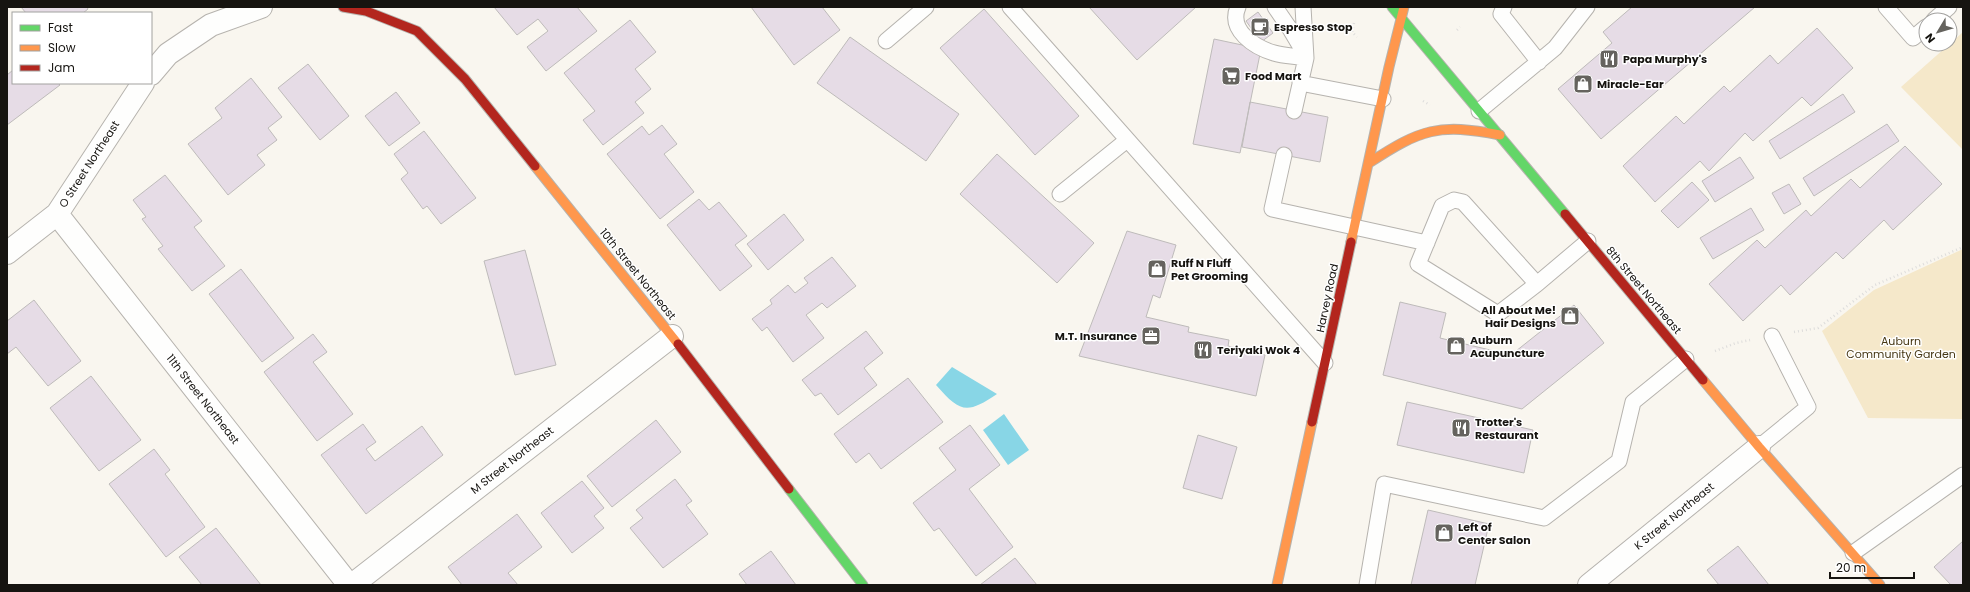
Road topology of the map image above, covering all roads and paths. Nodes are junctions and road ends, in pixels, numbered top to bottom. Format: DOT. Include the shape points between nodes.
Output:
graph roads {
  1 [pos="261,7"];
  2 [pos="342,7"];
  3 [pos="926,7"];
  4 [pos="1010,7"];
  5 [pos="1238,7"];
  6 [pos="1274,7"];
  7 [pos="1303,7"];
  8 [pos="1392,7"];
  9 [pos="1404,7"];
  10 [pos="1504,7"];
  11 [pos="1587,7"];
  12 [pos="1886,7"];
  13 [pos="1401,17"];
  14 [pos="1354,23"];
  15 [pos="1460,27"];
  16 [pos="1456,30"];
  17 [pos="1918,34"];
  18 [pos="1357,36"];
  19 [pos="886,41"];
  20 [pos="1306,58"];
  21 [pos="1539,62"];
  22 [pos="152,73"];
  23 [pos="1300,83"];
  24 [pos="142,84"];
  25 [pos="1383,99"];
  26 [pos="1294,111"];
  27 [pos="1479,111"];
  28 [pos="1500,135"];
  29 [pos="1127,140"];
  30 [pos="1284,155"];
  31 [pos="1369,163"];
  32 [pos="1060,194"];
  33 [pos="57,214"];
  34 [pos="1355,227"];
  35 [pos="1588,241"];
  36 [pos="1427,243"];
  37 [pos="1963,247"];
  38 [pos="7,253"];
  39 [pos="1537,284"];
  40 [pos="672,336"];
  41 [pos="1772,336"];
  42 [pos="1715,351"];
  43 [pos="1686,359"];
  44 [pos="1325,364"];
  45 [pos="1759,447"];
  46 [pos="1963,475"];
  47 [pos="1852,553"];
  48 [pos="349,585"];
  49 [pos="352,585"];
  50 [pos="863,585"];
  51 [pos="1277,585"];
  52 [pos="1367,585"];
  53 [pos="1589,585"];
  54 [pos="1880,585"];
  1 -- 22 [label="street" via="211,26 168,54"];
  2 -- 40 [label="street, 10th Street Northeast" via="366,10 417,31 465,79"];
  3 -- 19 [label="lane"];
  4 -- 29 [label="lane"];
  5 -- 20 [label="lane" via="1236,24 1242,35 1274,53"];
  6 -- 20 [label="lane"];
  7 -- 20 [label="lane"];
  8 -- 13 [label="street, 8th Street Northeast"];
  9 -- 13 [label="street"];
  10 -- 21 [label="lane" via="1501,14"];
  11 -- 21 [label="lane" via="1555,48"];
  12 -- 17 [label="lane" via="1913,38"];
  13 -- 25 [label="street, Harvey Road"];
  13 -- 27 [label="street, 8th Street Northeast"];
  14 -- 18 [label="path" via="1352,32"];
  15 -- 16 [label="path"];
  20 -- 23 [label="lane"];
  21 -- 27 [label="lane"];
  23 -- 25 [label="lane"];
  23 -- 26 [label="lane"];
  24 -- 33 [label="street, O Street Northeast"];
  25 -- 31 [label="street, Harvey Road"];
  27 -- 28 [label="street, 8th Street Northeast"];
  28 -- 31 [label="street" via="1469,128 1443,128 1420,133 1397,144"];
  28 -- 35 [label="street, 8th Street Northeast"];
  29 -- 32 [label="lane"];
  29 -- 44 [label="lane"];
  30 -- 34 [label="lane" via="1272,209"];
  31 -- 34 [label="street, Harvey Road"];
  33 -- 38 [label="street, O Street Northeast"];
  33 -- 48 [label="street, 11th Street Northeast"];
  34 -- 36 [label="lane"];
  34 -- 44 [label="street, Harvey Road"];
  35 -- 39 [label="lane"];
  35 -- 43 [label="street, 8th Street Northeast"];
  36 -- 39 [label="lane" via="1418,264 1498,314"];
  36 -- 39 [label="lane" via="1442,206 1454,200 1463,202"];
  37 -- 41 [label="path" via="1875,285 1818,328"];
  40 -- 49 [label="street, M Street Northeast"];
  40 -- 50 [label="street, 10th Street Northeast"];
  41 -- 42 [label="path" via="1736,343"];
  41 -- 45 [label="lane" via="1808,406"];
  43 -- 45 [label="street, 8th Street Northeast"];
  43 -- 52 [label="lane" via="1633,402 1619,461 1544,518 1384,484"];
  44 -- 51 [label="street, Harvey Road"];
  45 -- 47 [label="street, 8th Street Northeast"];
  45 -- 53 [label="street, K Street Northeast"];
  46 -- 47 [label="lane"];
  47 -- 54 [label="street, 8th Street Northeast"];
}
